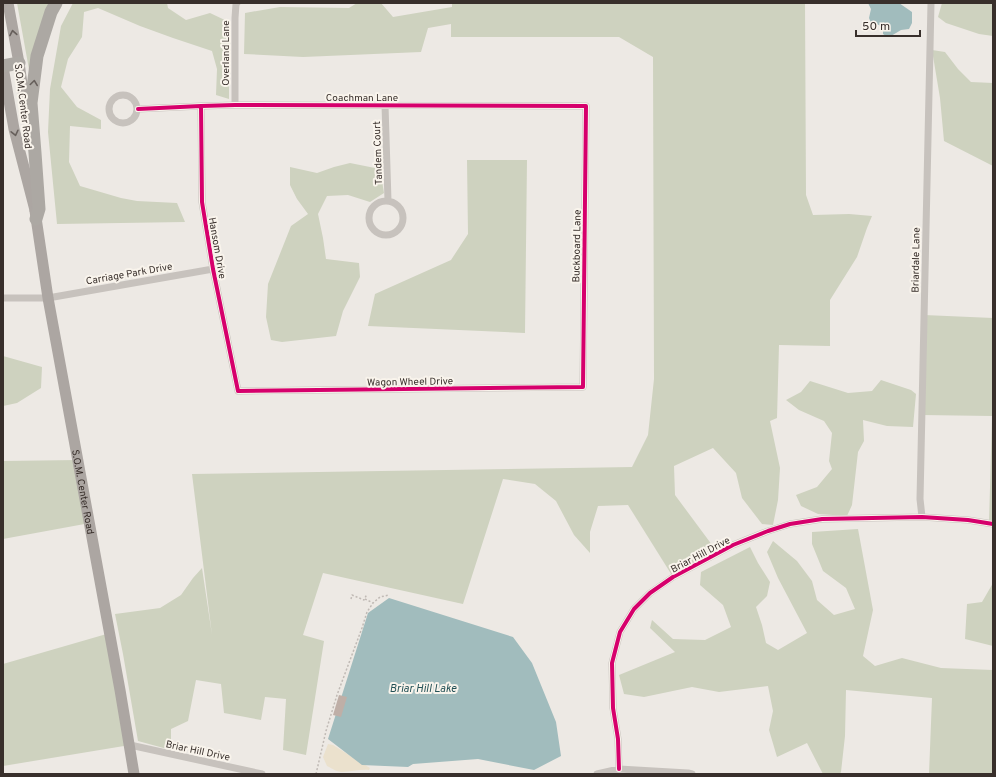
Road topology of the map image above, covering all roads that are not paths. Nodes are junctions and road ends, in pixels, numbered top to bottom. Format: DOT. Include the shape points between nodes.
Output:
graph roads {
  1 [pos="8,3"];
  2 [pos="56,3"];
  3 [pos="237,3"];
  4 [pos="930,3"];
  5 [pos="19,63"];
  6 [pos="3,66"];
  7 [pos="235,105"];
  8 [pos="385,105"];
  9 [pos="201,106"];
  10 [pos="586,106"];
  11 [pos="138,109"];
  12 [pos="388,201"];
  13 [pos="36,214"];
  14 [pos="213,269"];
  15 [pos="3,298"];
  16 [pos="48,298"];
  17 [pos="583,387"];
  18 [pos="238,391"];
  19 [pos="922,517"];
  20 [pos="993,524"];
  21 [pos="130,745"];
  22 [pos="619,770"];
  23 [pos="134,774"];
  24 [pos="262,774"];
  25 [pos="597,774"];
  26 [pos="692,774"];
  5 -- 1 [label="main road, S.O.M. Center Road, one-way"];
  13 -- 2 [label="highway, one-way" via="39,209 31,103 38,56 50,12"];
  3 -- 7 [label="street, Overland Lane"];
  4 -- 19 [label="street, Briardale Lane" via="920,499"];
  5 -- 6 [label="highway"];
  5 -- 13 [label="main road, S.O.M. Center Road"];
  6 -- 13 [label="main road, S.O.M. Center Road, one-way" via="14,129"];
  7 -- 8 [label="street, Coachman Lane"];
  7 -- 9 [label="street, Coachman Lane"];
  8 -- 10 [label="street, Coachman Lane"];
  8 -- 12 [label="street, Tandem Court"];
  9 -- 11 [label="street, Coachman Lane"];
  9 -- 14 [label="street, Hansom Drive" via="202,202"];
  10 -- 17 [label="street, Buckboard Lane"];
  11 -- 11 [label="street" via="135,100 127,95 114,98 109,107 114,120 122,124 135,118"];
  12 -- 12 [label="street" via="377,203 370,212 369,223 381,235 397,231 402,222 402,211"];
  13 -- 16 [label="main road, S.O.M. Center Road"];
  14 -- 16 [label="street, Carriage Park Drive"];
  14 -- 18 [label="street, Hansom Drive"];
  15 -- 16 [label="street, Carriage Park Drive"];
  16 -- 21 [label="main road, S.O.M. Center Road"];
  17 -- 18 [label="street, Wagon Wheel Drive"];
  19 -- 20 [label="street, Briar Hill Drive"];
  19 -- 22 [label="street, Briar Hill Drive" via="822,518 790,524 733,545 650,592 634,609 620,632 612,663"];
  21 -- 23 [label="main road, S.O.M. Center Road"];
  21 -- 24 [label="street, Briar Hill Drive"];
  22 -- 25 [label="street"];
  22 -- 26 [label="street"];
}
